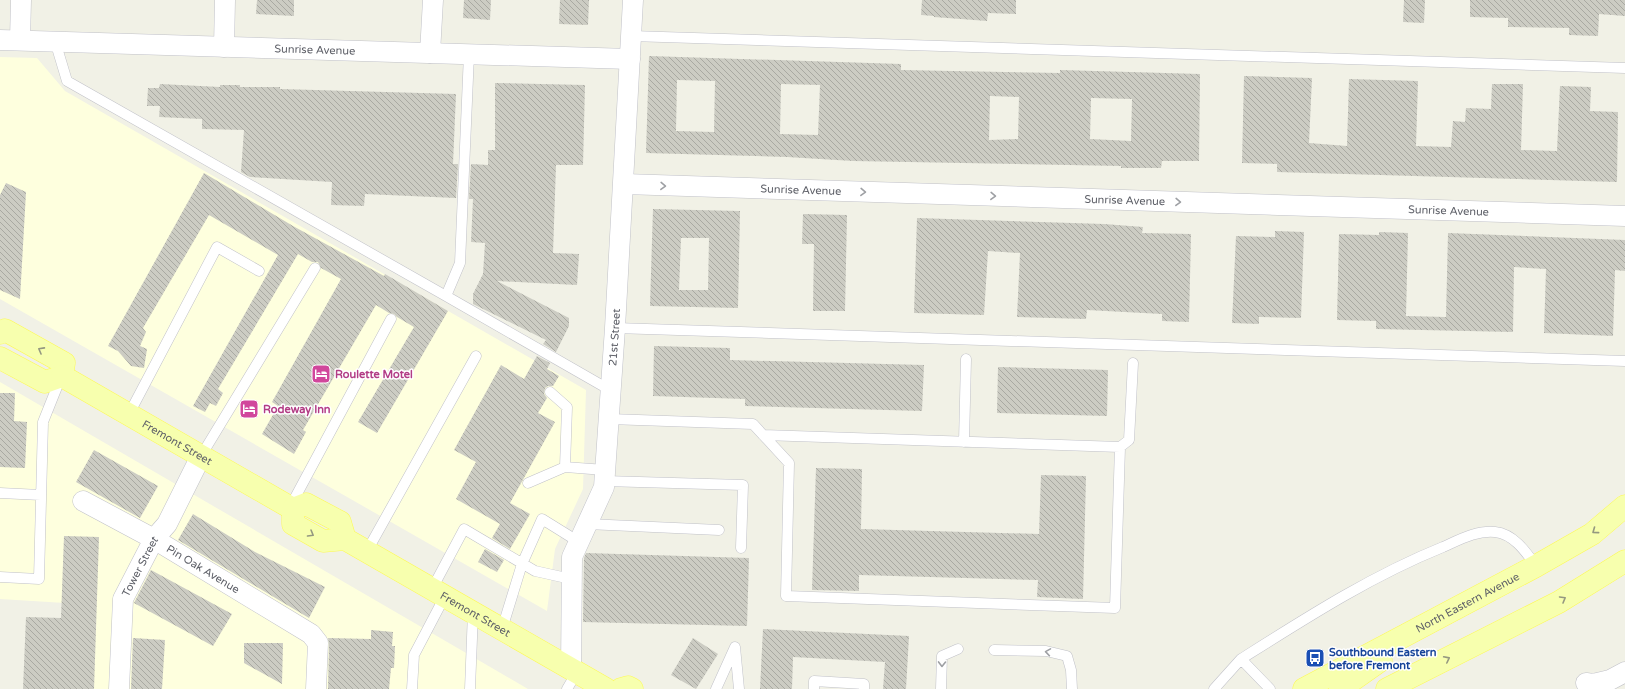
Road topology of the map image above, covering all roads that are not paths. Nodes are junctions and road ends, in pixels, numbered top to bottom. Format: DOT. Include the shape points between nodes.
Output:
graph roads {
  1 [pos="21,0"];
  2 [pos="225,0"];
  3 [pos="433,0"];
  4 [pos="633,0"];
  5 [pos="631,36"];
  6 [pos="0,40"];
  7 [pos="20,40"];
  8 [pos="55,41"];
  9 [pos="224,47"];
  10 [pos="430,53"];
  11 [pos="469,54"];
  12 [pos="630,59"];
  13 [pos="1625,68"];
  14 [pos="624,184"];
  15 [pos="1625,216"];
  16 [pos="315,268"];
  17 [pos="259,271"];
  18 [pos="446,296"];
  19 [pos="390,319"];
  20 [pos="615,328"];
  21 [pos="0,333"];
  22 [pos="476,356"];
  23 [pos="0,358"];
  24 [pos="966,359"];
  25 [pos="1625,361"];
  26 [pos="1133,363"];
  27 [pos="62,376"];
  28 [pos="610,390"];
  29 [pos="550,392"];
  30 [pos="129,414"];
  31 [pos="609,419"];
  32 [pos="763,435"];
  33 [pos="964,442"];
  34 [pos="1120,447"];
  35 [pos="202,456"];
  36 [pos="565,467"];
  37 [pos="605,476"];
  38 [pos="528,483"];
  39 [pos="0,493"];
  40 [pos="42,495"];
  41 [pos="83,500"];
  42 [pos="1625,506"];
  43 [pos="291,508"];
  44 [pos="587,524"];
  45 [pos="719,530"];
  46 [pos="154,539"];
  47 [pos="579,542"];
  48 [pos="741,548"];
  49 [pos="366,551"];
  50 [pos="1625,561"];
  51 [pos="522,564"];
  52 [pos="1536,566"];
  53 [pos="1625,576"];
  54 [pos="0,577"];
  55 [pos="571,579"];
  56 [pos="1586,586"];
  57 [pos="438,592"];
  58 [pos="1451,610"];
  59 [pos="473,612"];
  60 [pos="502,629"];
  61 [pos="958,649"];
  62 [pos="994,650"];
  63 [pos="1241,659"];
  64 [pos="572,677"];
  65 [pos="1614,680"];
  66 [pos="1586,683"];
  67 [pos="119,689"];
  68 [pos="316,689"];
  69 [pos="412,689"];
  70 [pos="470,689"];
  71 [pos="606,689"];
  72 [pos="621,689"];
  73 [pos="632,689"];
  74 [pos="716,689"];
  75 [pos="738,689"];
  76 [pos="814,689"];
  77 [pos="864,689"];
  78 [pos="941,689"];
  79 [pos="1072,689"];
  80 [pos="1214,689"];
  81 [pos="1270,689"];
  82 [pos="1304,689"];
  83 [pos="1340,689"];
  84 [pos="1387,689"];
  1 -- 7 [label="street"];
  2 -- 9 [label="street"];
  3 -- 10 [label="street"];
  4 -- 5 [label="street, 21st Street"];
  5 -- 12 [label="street, 21st Street"];
  5 -- 13 [label="lane"];
  6 -- 7 [label="street, Sunrise Avenue"];
  7 -- 8 [label="street, Sunrise Avenue"];
  8 -- 9 [label="street, Sunrise Avenue"];
  8 -- 18 [label="lane" via="67,81"];
  9 -- 10 [label="street, Sunrise Avenue"];
  10 -- 11 [label="street, Sunrise Avenue"];
  11 -- 12 [label="street, Sunrise Avenue"];
  11 -- 18 [label="lane" via="460,263"];
  12 -- 14 [label="street, 21st Street"];
  14 -- 15 [label="street, Sunrise Avenue, one-way"];
  14 -- 20 [label="street, 21st Street"];
  16 -- 35 [label="lane"];
  17 -- 30 [label="lane" via="217,247"];
  18 -- 28 [label="lane"];
  19 -- 43 [label="lane"];
  20 -- 25 [label="lane"];
  20 -- 28 [label="street, 21st Street"];
  27 -- 21 [label="main road, one-way" via="64,363 5,330"];
  22 -- 49 [label="lane"];
  23 -- 27 [label="main road" via="45,382"];
  24 -- 33 [label="lane"];
  26 -- 34 [label="lane" via="1129,440"];
  27 -- 30 [label="main road, Fremont Street"];
  27 -- 40 [label="lane" via="43,422"];
  28 -- 31 [label="street, 21st Street"];
  29 -- 36 [label="lane" via="567,407"];
  30 -- 35 [label="main road, Fremont Street"];
  31 -- 32 [label="lane" via="753,424"];
  31 -- 37 [label="street, 21st Street"];
  32 -- 33 [label="lane"];
  32 -- 34 [label="lane" via="789,463 786,596 1115,608"];
  33 -- 34 [label="lane"];
  35 -- 43 [label="main road, Fremont Street"];
  35 -- 46 [label="street, Tower Street" via="166,524"];
  36 -- 37 [label="lane"];
  36 -- 38 [label="lane"];
  37 -- 44 [label="street, 21st Street" via="604,486"];
  37 -- 48 [label="lane" via="743,485"];
  39 -- 40 [label="lane"];
  40 -- 54 [label="lane" via="39,579"];
  41 -- 46 [label="street, Pin Oak Avenue"];
  42 -- 52 [label="main road, North Eastern Avenue, one-way" via="1592,534"];
  43 -- 49 [label="main road, Fremont Street" via="293,524 323,541 345,539"];
  44 -- 45 [label="lane"];
  44 -- 47 [label="street, 21st Street"];
  46 -- 67 [label="street, Tower Street" via="123,598"];
  46 -- 68 [label="street, Pin Oak Avenue" via="311,634 318,643"];
  47 -- 51 [label="lane" via="542,519"];
  47 -- 55 [label="street, 21st Street" via="572,558"];
  49 -- 57 [label="main road, Fremont Street"];
  50 -- 56 [label="main road"];
  51 -- 55 [label="lane" via="535,571"];
  51 -- 57 [label="lane" via="464,530"];
  51 -- 60 [label="lane"];
  52 -- 58 [label="main road, North Eastern Avenue"];
  52 -- 63 [label="lane" via="1516,541 1496,532 1474,534 1419,557 1325,605"];
  53 -- 56 [label="main road"];
  55 -- 64 [label="street, 21st Street"];
  84 -- 56 [label="main road, one-way"];
  57 -- 59 [label="main road, Fremont Street"];
  57 -- 69 [label="lane" via="414,655"];
  58 -- 82 [label="main road, North Eastern Avenue"];
  58 -- 83 [label="main road"];
  59 -- 60 [label="main road, Fremont Street"];
  59 -- 70 [label="lane"];
  60 -- 64 [label="main road, Fremont Street"];
  61 -- 78 [label="lane, one-way" via="942,656"];
  79 -- 62 [label="lane, one-way" via="1066,656 1046,651"];
  63 -- 80 [label="lane"];
  63 -- 81 [label="lane"];
  64 -- 71 [label="main road, Fremont Street"];
  65 -- 66 [label="street"];
  72 -- 73 [label="main road"];
  74 -- 75 [label="lane" via="735,648"];
  76 -- 77 [label="lane" via="814,681 864,684"];
}
